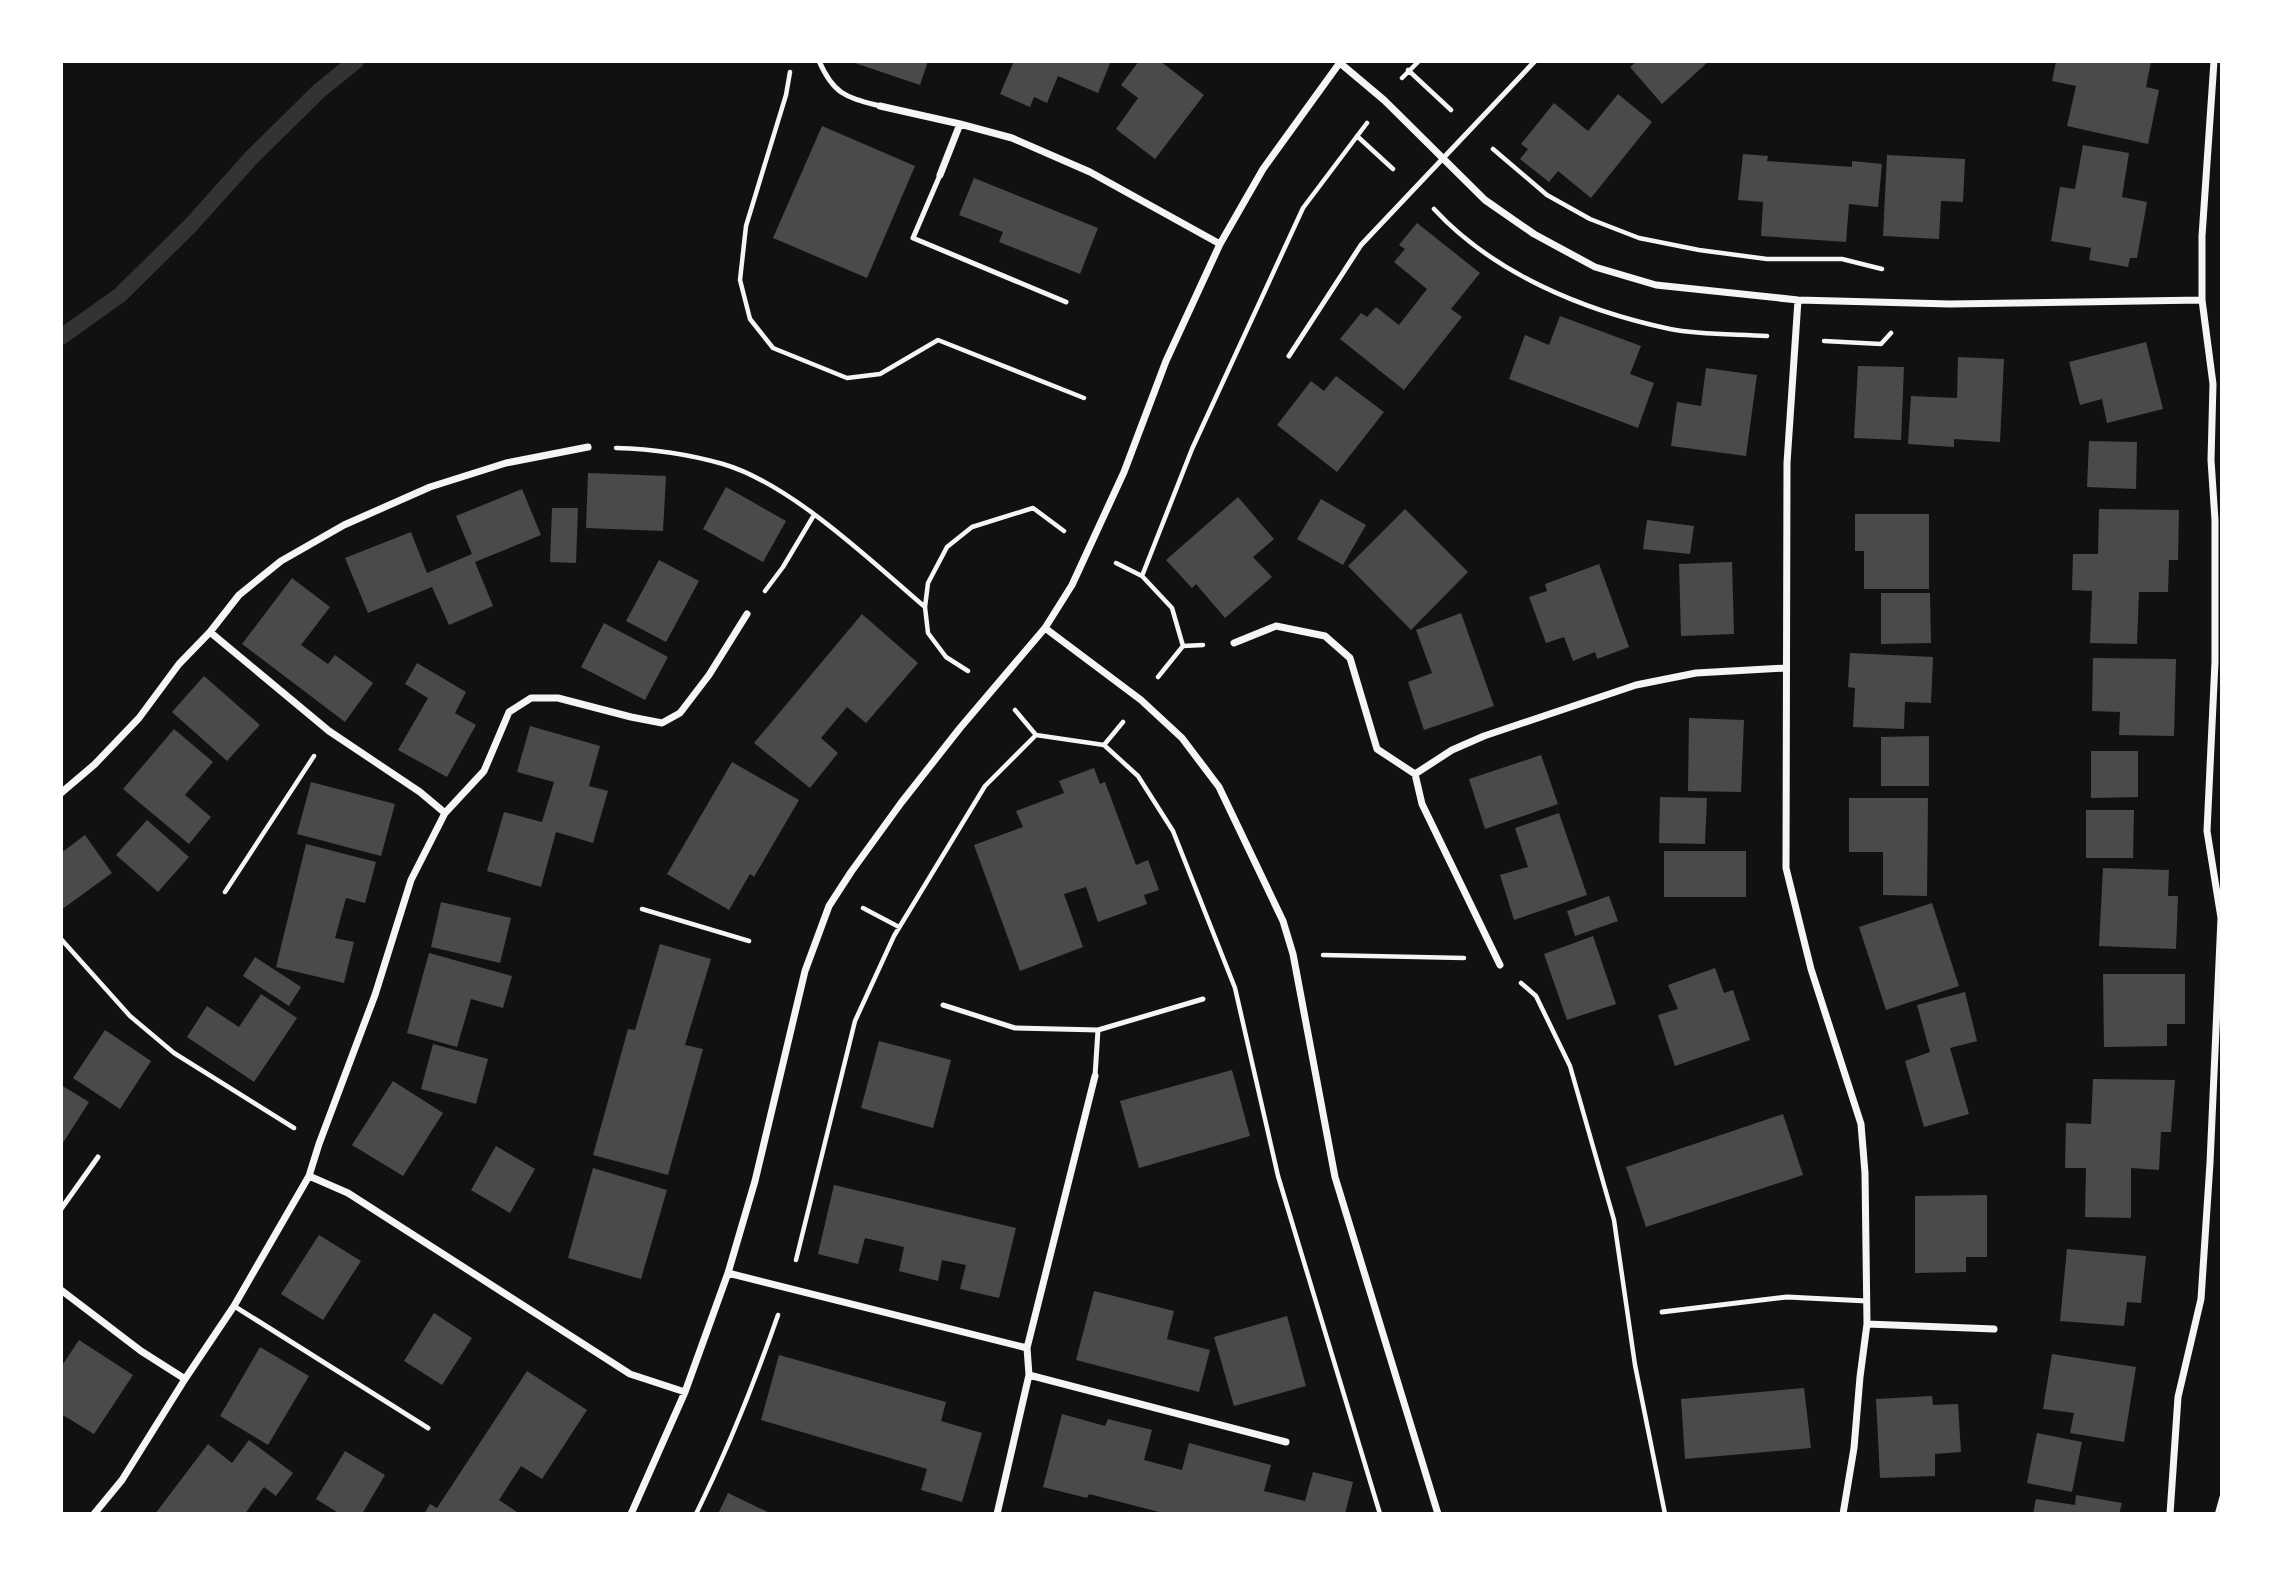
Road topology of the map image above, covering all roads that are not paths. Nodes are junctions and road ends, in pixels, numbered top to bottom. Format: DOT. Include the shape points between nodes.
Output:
graph roads {
  1 [pos="819,61"];
  2 [pos="1535,61"];
  3 [pos="2214,61"];
  4 [pos="1340,62"];
  5 [pos="880,106"];
  6 [pos="960,124"];
  7 [pos="1442,159"];
  8 [pos="940,175"];
  9 [pos="1220,244"];
  10 [pos="1798,300"];
  11 [pos="2202,300"];
  12 [pos="1066,302"];
  13 [pos="1289,356"];
  14 [pos="587,447"];
  15 [pos="747,614"];
  16 [pos="1045,628"];
  17 [pos="209,632"];
  18 [pos="1234,643"];
  19 [pos="1786,668"];
  20 [pos="1415,774"];
  21 [pos="61,793"];
  22 [pos="445,813"];
  23 [pos="1500,965"];
  24 [pos="1203,999"];
  25 [pos="943,1005"];
  26 [pos="1098,1030"];
  27 [pos="1095,1076"];
  28 [pos="98,1157"];
  29 [pos="309,1176"];
  30 [pos="61,1209"];
  31 [pos="728,1273"];
  32 [pos="61,1290"];
  33 [pos="1867,1301"];
  34 [pos="234,1306"];
  35 [pos="1662,1312"];
  36 [pos="1867,1324"];
  37 [pos="1994,1329"];
  38 [pos="1027,1348"];
  39 [pos="1029,1375"];
  40 [pos="185,1379"];
  41 [pos="685,1392"];
  42 [pos="428,1428"];
  43 [pos="1286,1441"];
  44 [pos="94,1514"];
  45 [pos="631,1514"];
  46 [pos="997,1514"];
  47 [pos="1438,1514"];
  48 [pos="1843,1514"];
  49 [pos="2170,1514"];
  1 -- 5 [label="lane" via="828,81 849,98"];
  2 -- 7 [label="lane"];
  3 -- 11 [label="street"];
  4 -- 7 [label="street"];
  4 -- 9 [label="street" via="1263,169"];
  5 -- 6 [label="street"];
  6 -- 8 [label="street"];
  6 -- 9 [label="street" via="1012,138 1090,172"];
  7 -- 10 [label="street" via="1485,200 1534,234 1595,267 1656,285"];
  7 -- 13 [label="lane" via="1361,245"];
  8 -- 12 [label="lane" via="913,238"];
  9 -- 16 [label="street" via="1166,361 1124,472 1072,585"];
  10 -- 11 [label="street" via="1950,304"];
  10 -- 19 [label="street" via="1787,463"];
  11 -- 49 [label="street" via="2213,384 2215,533 2207,831 2221,918 2201,1299 2178,1397"];
  14 -- 17 [label="street" via="506,463 430,487 344,525 281,561 239,595"];
  15 -- 22 [label="street" via="680,713 662,723 558,698 531,698 509,712 484,771"];
  16 -- 31 [label="street" via="901,803 829,906 805,971"];
  16 -- 47 [label="street" via="1141,700 1182,738 1219,787 1283,921 1335,1177"];
  17 -- 21 [label="street" via="139,718"];
  17 -- 22 [label="street" via="329,732"];
  18 -- 20 [label="street" via="1276,626 1325,636 1350,658 1377,749"];
  19 -- 20 [label="street" via="1696,673 1636,685 1485,736"];
  19 -- 33 [label="street" via="1786,868 1811,969 1861,1124"];
  20 -- 23 [label="street" via="1422,804"];
  22 -- 29 [label="street" via="411,880"];
  24 -- 26 [label="lane"];
  25 -- 26 [label="lane" via="1015,1028"];
  26 -- 27 [label="lane"];
  27 -- 38 [label="street"];
  28 -- 30 [label="lane"];
  29 -- 34 [label="street"];
  29 -- 41 [label="street" via="348,1194 630,1374"];
  31 -- 38 [label="street"];
  31 -- 41 [label="street"];
  32 -- 40 [label="street" via="141,1352"];
  33 -- 35 [label="lane" via="1787,1297"];
  33 -- 36 [label="street"];
  34 -- 40 [label="street"];
  34 -- 42 [label="lane"];
  36 -- 37 [label="street"];
  36 -- 48 [label="street"];
  38 -- 39 [label="street"];
  39 -- 43 [label="street"];
  39 -- 46 [label="street"];
  40 -- 44 [label="street" via="122,1480"];
  41 -- 45 [label="street"];
}
